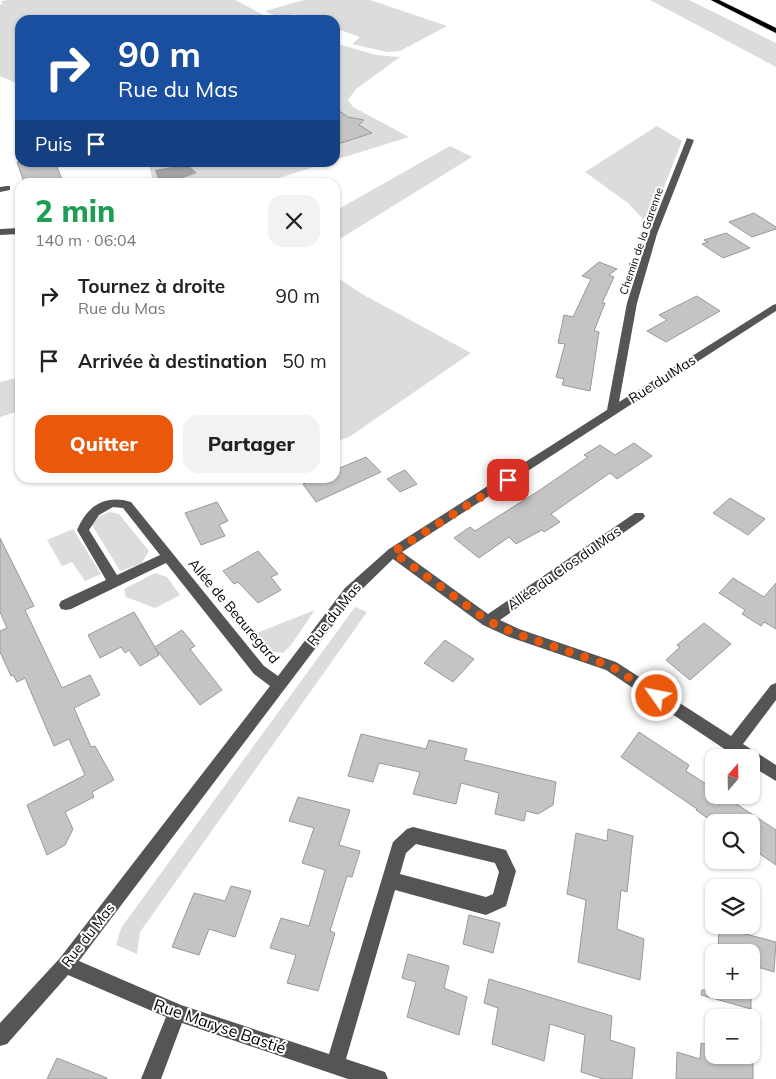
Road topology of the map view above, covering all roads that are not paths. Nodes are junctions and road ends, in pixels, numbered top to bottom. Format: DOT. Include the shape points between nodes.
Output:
graph roads {
  1 [pos="712,0"];
  2 [pos="729,4"];
  3 [pos="767,17"];
  4 [pos="776,31"];
  5 [pos="690,140"];
  6 [pos="15,231"];
  7 [pos="0,232"];
  8 [pos="776,307"];
  9 [pos="612,411"];
  10 [pos="639,516"];
  11 [pos="393,552"];
  12 [pos="169,556"];
  13 [pos="114,582"];
  14 [pos="66,605"];
  15 [pos="488,621"];
  16 [pos="278,684"];
  17 [pos="776,689"];
  18 [pos="733,745"];
  19 [pos="776,774"];
  20 [pos="389,880"];
  21 [pos="66,964"];
  22 [pos="176,1014"];
  23 [pos="0,1037"];
  24 [pos="335,1065"];
  25 [pos="151,1079"];
  26 [pos="378,1079"];
  1 -- 2 [label="highway"];
  2 -- 3 [label="highway"];
  2 -- 4 [label="highway"];
  5 -- 9 [label="street, Chemin de la Garenne" via="653,234 632,303"];
  6 -- 7 [label="street"];
  8 -- 9 [label="street, Rue du Mas"];
  9 -- 11 [label="street, Rue du Mas"];
  10 -- 15 [label="street, Allée du Clos du Mas"];
  11 -- 15 [label="street, Allée du Clos du Mas"];
  11 -- 16 [label="street, Rue du Mas" via="350,592"];
  12 -- 13 [label="street, Allée de Beauregard"];
  12 -- 13 [label="street, Allée de Beauregard" via="127,505 112,503 96,509 86,518 83,530"];
  12 -- 16 [label="street, Allée de Beauregard" via="259,670"];
  13 -- 14 [label="street, Allée de Beauregard"];
  15 -- 18 [label="street, Allée du Clos du Mas" via="611,666"];
  16 -- 21 [label="street, Rue du Mas"];
  17 -- 18 [label="street"];
  18 -- 19 [label="street, Allée du Clos du Mas"];
  20 -- 20 [label="street" via="486,906 500,900 508,871 500,856 413,835 399,848"];
  20 -- 24 [label="street"];
  21 -- 22 [label="street, Rue Maryse Bastié"];
  21 -- 23 [label="street, Rue du Mas"];
  22 -- 24 [label="street, Rue Maryse Bastié"];
  22 -- 25 [label="street"];
  24 -- 26 [label="street, Rue Maryse Bastié"];
}
